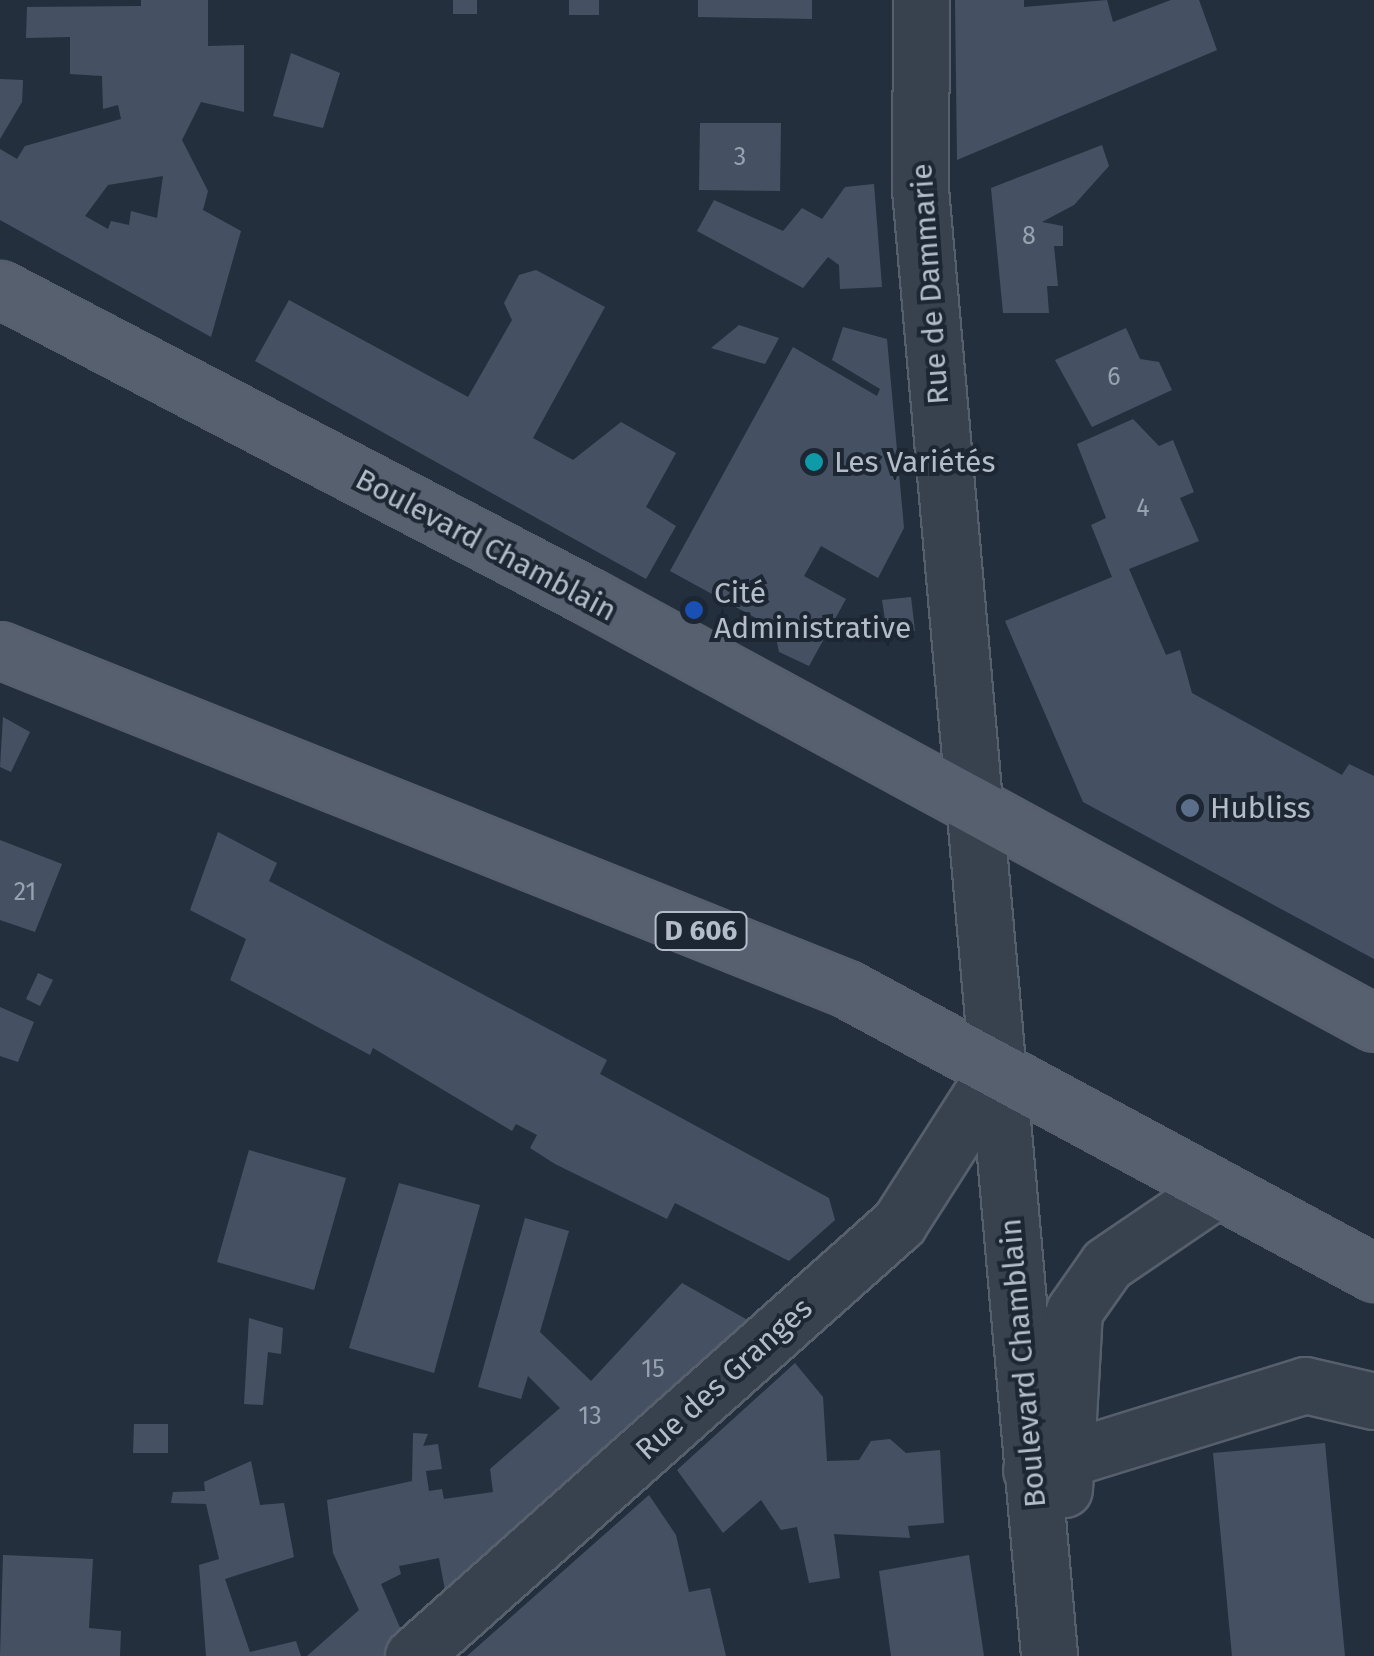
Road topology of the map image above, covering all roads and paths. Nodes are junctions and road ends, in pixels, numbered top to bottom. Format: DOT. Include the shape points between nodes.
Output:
graph roads {
  1 [pos="920,0"];
  2 [pos="12,301"];
  3 [pos="0,650"];
  4 [pos="970,806"];
  5 [pos="1374,1023"];
  6 [pos="997,1070"];
  7 [pos="1216,1190"];
  8 [pos="1374,1274"];
  9 [pos="1374,1401"];
  10 [pos="1046,1466"];
  11 [pos="414,1656"];
  12 [pos="1048,1656"];
  13 [pos="1080,1656"];
  1 -- 4 [label="street, Rue de Dammarie" via="920,189"];
  2 -- 4 [label="main road, Boulevard Chamblain" via="588,596"];
  3 -- 6 [label="main road, D 606" via="847,989"];
  4 -- 5 [label="main road, Boulevard Chamblain"];
  4 -- 6 [label="street, Boulevard Chamblain"];
  6 -- 7 [label="main road, D 606"];
  6 -- 10 [label="street, Boulevard Chamblain"];
  6 -- 11 [label="street, Rue des Granges" via="900,1222"];
  7 -- 8 [label="main road, D 606"];
  7 -- 10 [label="street, Boulevard Chamblain" via="1107,1264 1074,1311"];
  9 -- 10 [label="street" via="1305,1384"];
  10 -- 12 [label="street, Boulevard Chamblain"];
  10 -- 13 [label="street, Boulevard Chamblain"];
}
